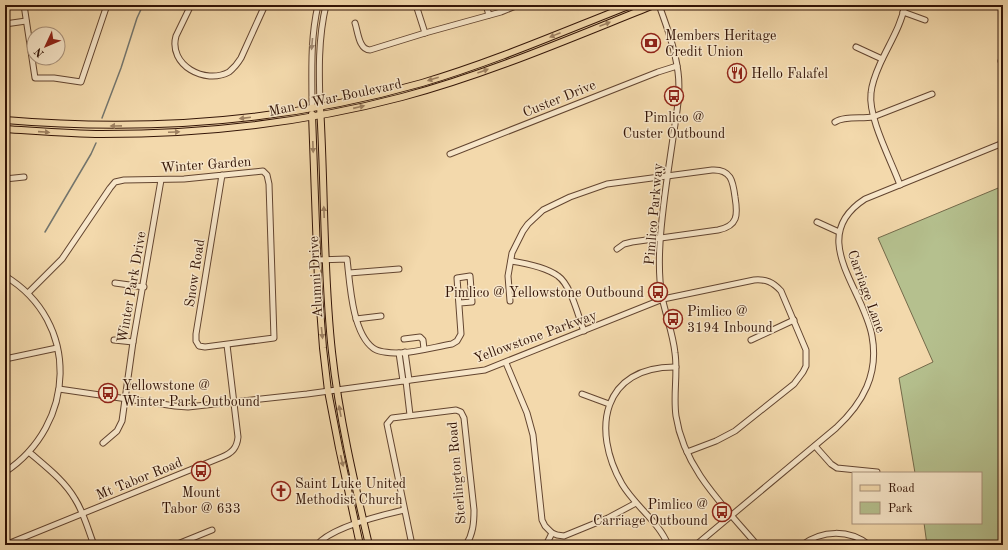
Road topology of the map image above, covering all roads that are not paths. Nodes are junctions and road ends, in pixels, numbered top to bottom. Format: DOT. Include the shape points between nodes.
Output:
graph roads {
  1 [pos="24,5"];
  2 [pos="107,5"];
  3 [pos="191,5"];
  4 [pos="265,5"];
  5 [pos="318,5"];
  6 [pos="326,5"];
  7 [pos="416,5"];
  8 [pos="486,5"];
  9 [pos="518,5"];
  10 [pos="631,5"];
  11 [pos="654,5"];
  12 [pos="659,5"];
  13 [pos="905,5"];
  14 [pos="904,12"];
  15 [pos="489,15"];
  16 [pos="925,20"];
  17 [pos="26,21"];
  18 [pos="355,23"];
  19 [pos="5,24"];
  20 [pos="424,33"];
  21 [pos="856,47"];
  22 [pos="882,59"];
  23 [pos="677,66"];
  24 [pos="932,94"];
  25 [pos="320,106"];
  26 [pos="312,108"];
  27 [pos="321,115"];
  28 [pos="312,117"];
  29 [pos="873,117"];
  30 [pos="5,120"];
  31 [pos="835,122"];
  32 [pos="5,129"];
  33 [pos="1003,143"];
  34 [pos="450,154"];
  35 [pos="222,175"];
  36 [pos="668,176"];
  37 [pos="24,177"];
  38 [pos="5,179"];
  39 [pos="161,180"];
  40 [pos="900,185"];
  41 [pos="817,222"];
  42 [pos="839,232"];
  43 [pos="660,238"];
  44 [pos="617,249"];
  45 [pos="317,260"];
  46 [pos="325,260"];
  47 [pos="511,261"];
  48 [pos="399,269"];
  49 [pos="349,273"];
  50 [pos="5,276"];
  51 [pos="115,283"];
  52 [pos="144,287"];
  53 [pos="28,293"];
  54 [pos="663,299"];
  55 [pos="510,301"];
  56 [pos="460,303"];
  57 [pos="381,316"];
  58 [pos="356,319"];
  59 [pos="794,320"];
  60 [pos="584,331"];
  61 [pos="404,339"];
  62 [pos="114,340"];
  63 [pos="751,340"];
  64 [pos="133,342"];
  65 [pos="227,345"];
  66 [pos="57,348"];
  67 [pos="424,349"];
  68 [pos="402,353"];
  69 [pos="5,360"];
  70 [pos="506,362"];
  71 [pos="676,368"];
  72 [pos="406,381"];
  73 [pos="59,390"];
  74 [pos="337,390"];
  75 [pos="328,391"];
  76 [pos="582,394"];
  77 [pos="125,399"];
  78 [pos="233,401"];
  79 [pos="609,404"];
  80 [pos="410,415"];
  81 [pos="103,443"];
  82 [pos="815,446"];
  83 [pos="30,452"];
  84 [pos="687,452"];
  85 [pos="5,472"];
  86 [pos="877,472"];
  87 [pos="636,503"];
  88 [pos="404,510"];
  89 [pos="82,514"];
  90 [pos="732,516"];
  91 [pos="363,521"];
  92 [pos="356,524"];
  93 [pos="212,530"];
  94 [pos="552,533"];
  95 [pos="5,545"];
  96 [pos="94,545"];
  97 [pos="175,545"];
  98 [pos="317,545"];
  99 [pos="360,545"];
  100 [pos="369,545"];
  101 [pos="412,545"];
  102 [pos="466,545"];
  103 [pos="546,545"];
  104 [pos="668,545"];
  105 [pos="696,545"];
  106 [pos="757,545"];
  107 [pos="802,545"];
  108 [pos="868,545"];
  1 -- 17 [label="street"];
  2 -- 17 [label="street" via="81,82 35,78"];
  3 -- 4 [label="street" via="176,36 176,52 182,63 191,71 212,76 225,74 236,66"];
  5 -- 26 [label="street, Alumni Drive, one-way" via="311,57"];
  6 -- 25 [label="street, Alumni Drive" via="319,47"];
  7 -- 20 [label="street"];
  8 -- 15 [label="street"];
  9 -- 15 [label="street"];
  10 -- 25 [label="main road, Man O War Boulevard, one-way" via="449,74 374,95"];
  27 -- 11 [label="main road, Man O War Boulevard, one-way" via="403,96 471,76"];
  12 -- 23 [label="street, Pimlico Parkway"];
  13 -- 14 [label="street"];
  14 -- 16 [label="street"];
  14 -- 22 [label="street"];
  15 -- 20 [label="street"];
  17 -- 19 [label="street"];
  18 -- 20 [label="street" via="362,45 367,50"];
  21 -- 22 [label="street"];
  22 -- 29 [label="street" via="871,92"];
  23 -- 34 [label="street, Custer Drive"];
  23 -- 36 [label="street, Pimlico Parkway" via="679,96"];
  24 -- 29 [label="street"];
  25 -- 26 [label="main road, Man O War Boulevard"];
  25 -- 27 [label="main road, Alumni Drive"];
  26 -- 28 [label="main road, Alumni Drive"];
  26 -- 30 [label="main road, Man O War Boulevard, one-way" via="241,118 156,125 88,126"];
  27 -- 28 [label="main road, Man O War Boulevard"];
  46 -- 27 [label="main road, Alumni Drive, one-way"];
  32 -- 28 [label="main road, Man O War Boulevard, one-way" via="83,134 161,133 245,127"];
  28 -- 45 [label="main road, Alumni Drive, one-way"];
  29 -- 31 [label="street" via="841,119"];
  29 -- 40 [label="street"];
  33 -- 40 [label="street, Carriage Lane"];
  35 -- 39 [label="street, Winter Garden"];
  35 -- 65 [label="street, Snow Road" via="196,338 198,344 203,347"];
  35 -- 65 [label="street, Winter Garden" via="263,171 268,175 274,338"];
  36 -- 43 [label="street, Pimlico Parkway"];
  36 -- 43 [label="street" via="712,170 726,173 733,185 737,210 732,224 725,229"];
  36 -- 47 [label="street" via="602,186 550,206 523,231 514,247"];
  37 -- 38 [label="street"];
  39 -- 52 [label="street, Winter Park Drive"];
  39 -- 53 [label="street, Winter Garden" via="115,182 62,259"];
  40 -- 42 [label="street, Carriage Lane" via="857,204 847,214"];
  41 -- 42 [label="street"];
  42 -- 82 [label="street, Carriage Lane" via="840,255 870,324 873,360 869,382 859,403 844,421"];
  43 -- 44 [label="street" via="624,244"];
  43 -- 54 [label="street, Pimlico Parkway" via="659,261"];
  45 -- 46 [label="street"];
  45 -- 75 [label="main road, Alumni Drive, one-way"];
  46 -- 49 [label="street" via="347,259"];
  46 -- 74 [label="main road, Alumni Drive"];
  47 -- 55 [label="street" via="508,276"];
  47 -- 60 [label="street" via="558,276 568,288"];
  48 -- 49 [label="street"];
  49 -- 58 [label="street"];
  50 -- 53 [label="street"];
  51 -- 52 [label="street"];
  52 -- 64 [label="street, Winter Park Drive"];
  53 -- 66 [label="street" via="47,319"];
  54 -- 59 [label="street, Yellowstone Parkway" via="762,280 772,283 781,291"];
  54 -- 60 [label="street, Yellowstone Parkway"];
  54 -- 71 [label="street, Pimlico Parkway" via="673,341"];
  56 -- 56 [label="street" via="457,278 470,276 472,302"];
  56 -- 67 [label="street" via="461,334 457,341"];
  57 -- 58 [label="street"];
  58 -- 68 [label="street" via="365,340 374,349"];
  59 -- 63 [label="street"];
  59 -- 84 [label="street, Yellowstone Parkway" via="806,350 806,366 800,378 735,431"];
  60 -- 70 [label="street, Yellowstone Parkway"];
  61 -- 67 [label="street" via="420,337"];
  62 -- 64 [label="street"];
  64 -- 77 [label="street, Winter Park Drive"];
  65 -- 78 [label="street"];
  66 -- 69 [label="street"];
  66 -- 73 [label="street" via="60,365"];
  67 -- 68 [label="street"];
  68 -- 72 [label="street"];
  70 -- 72 [label="street, Yellowstone Parkway" via="477,372"];
  70 -- 94 [label="street" via="531,425 542,520"];
  71 -- 79 [label="street" via="647,371 630,378 618,388"];
  71 -- 84 [label="street, Pimlico Parkway" via="676,415"];
  72 -- 74 [label="street, Yellowstone Parkway"];
  72 -- 80 [label="street"];
  73 -- 77 [label="street, Yellowstone Parkway"];
  73 -- 83 [label="street" via="48,425"];
  74 -- 75 [label="street, Yellowstone Parkway"];
  91 -- 74 [label="main road, Alumni Drive, one-way"];
  75 -- 78 [label="street, Yellowstone Parkway"];
  75 -- 92 [label="main road, Alumni Drive, one-way"];
  76 -- 79 [label="street"];
  77 -- 78 [label="street, Yellowstone Parkway" via="182,407"];
  77 -- 81 [label="street, Winter Park Drive" via="120,427"];
  78 -- 89 [label="street, Mt Tabor Road" via="238,437 231,452"];
  79 -- 87 [label="street" via="606,428 610,454 622,484"];
  80 -- 88 [label="street" via="392,418 387,426"];
  80 -- 102 [label="street, Sterlington Road" via="456,410 463,414 474,518 472,532"];
  82 -- 86 [label="street" via="837,468"];
  82 -- 90 [label="street, Carriage Lane"];
  83 -- 85 [label="street"];
  83 -- 89 [label="street" via="72,494"];
  84 -- 90 [label="street, Pimlico Parkway" via="702,478"];
  87 -- 94 [label="street" via="568,535"];
  87 -- 104 [label="street" via="658,528"];
  88 -- 91 [label="street"];
  88 -- 101 [label="street"];
  89 -- 95 [label="street, Mt Tabor Road"];
  89 -- 96 [label="street"];
  90 -- 105 [label="street, Carriage Lane"];
  90 -- 106 [label="street, Pimlico Parkway"];
  91 -- 92 [label="street"];
  91 -- 100 [label="main road, Alumni Drive"];
  92 -- 98 [label="street" via="331,534"];
  92 -- 99 [label="main road, Alumni Drive"];
  93 -- 97 [label="street"];
  94 -- 103 [label="street"];
  107 -- 108 [label="street" via="818,536 841,534 857,538"];
}
